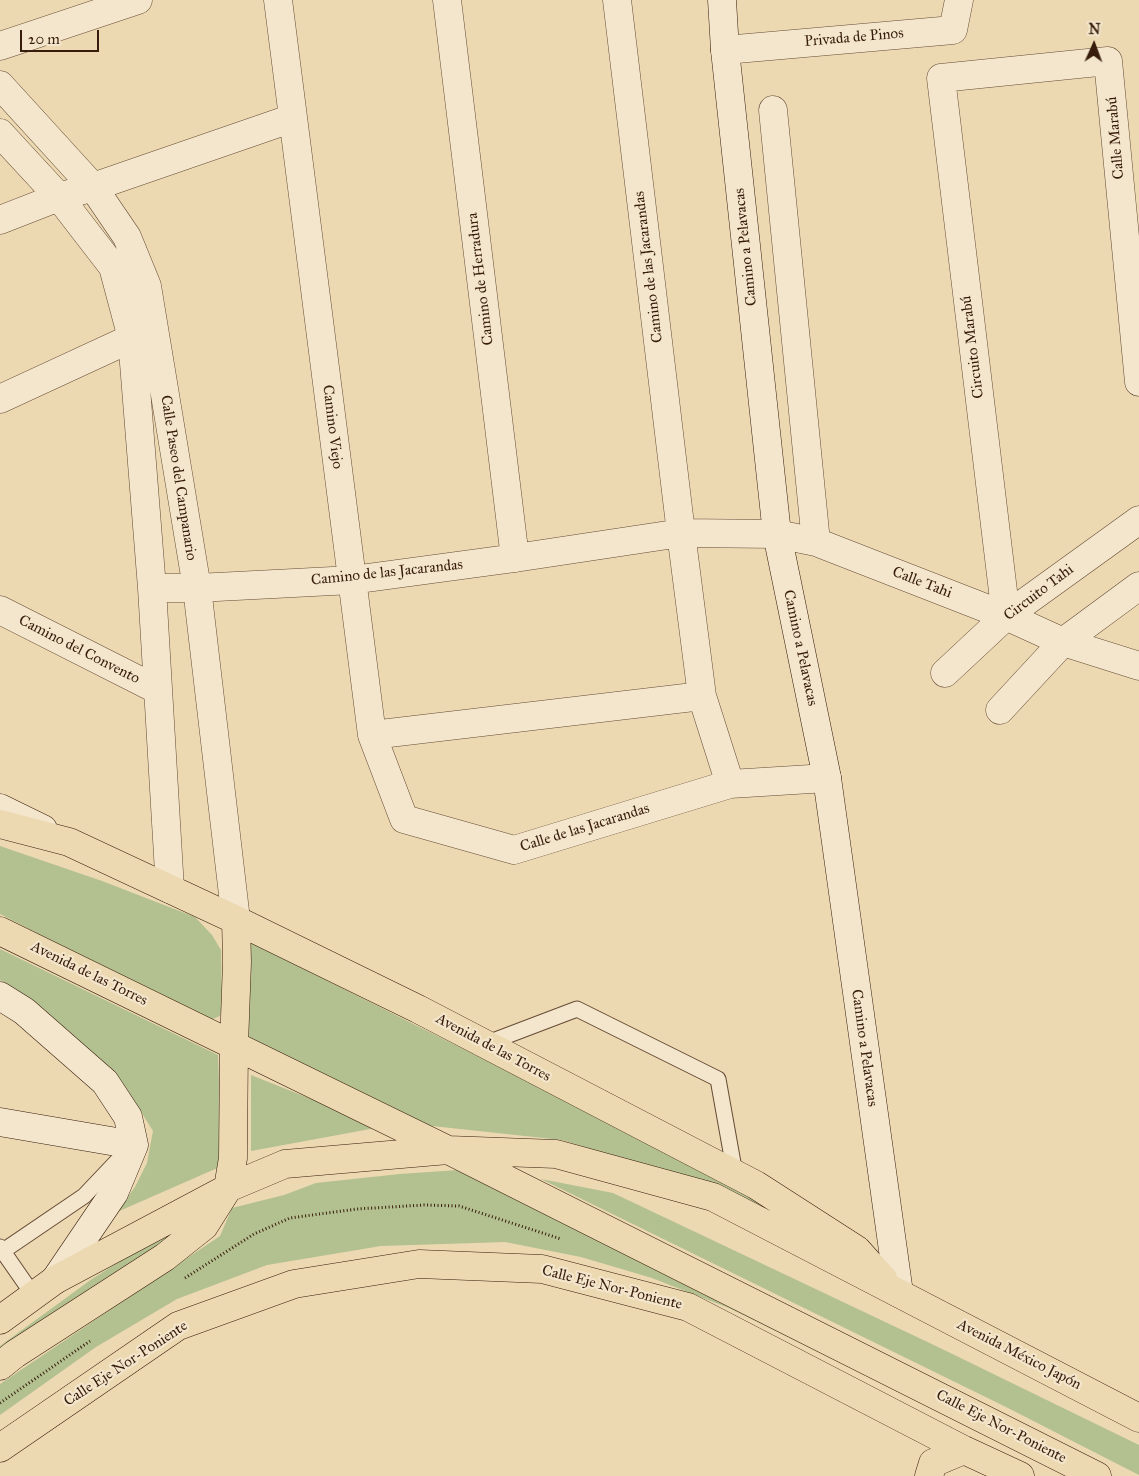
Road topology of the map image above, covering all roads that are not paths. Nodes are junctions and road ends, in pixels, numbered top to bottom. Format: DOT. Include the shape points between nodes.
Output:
graph roads {
  1 [pos="138,0"];
  2 [pos="278,0"];
  3 [pos="447,0"];
  4 [pos="617,0"];
  5 [pos="722,0"];
  6 [pos="959,0"];
  7 [pos="0,46"];
  8 [pos="725,50"];
  9 [pos="941,78"];
  10 [pos="0,86"];
  11 [pos="773,110"];
  12 [pos="293,118"];
  13 [pos="0,133"];
  14 [pos="93,187"];
  15 [pos="59,197"];
  16 [pos="0,220"];
  17 [pos="132,338"];
  18 [pos="1139,382"];
  19 [pos="0,399"];
  20 [pos="1139,520"];
  21 [pos="680,534"];
  22 [pos="776,534"];
  23 [pos="816,542"];
  24 [pos="515,558"];
  25 [pos="352,580"];
  26 [pos="1139,586"];
  27 [pos="152,588"];
  28 [pos="197,588"];
  29 [pos="0,610"];
  30 [pos="1006,616"];
  31 [pos="1063,642"];
  32 [pos="1139,666"];
  33 [pos="945,673"];
  34 [pos="158,690"];
  35 [pos="702,696"];
  36 [pos="1000,710"];
  37 [pos="372,735"];
  38 [pos="827,778"];
  39 [pos="730,784"];
  40 [pos="0,808"];
  41 [pos="0,824"];
  42 [pos="69,842"];
  43 [pos="170,889"];
  44 [pos="236,920"];
  45 [pos="0,931"];
  46 [pos="0,996"];
  47 [pos="485,1044"];
  48 [pos="234,1045"];
  49 [pos="0,1122"];
  50 [pos="134,1144"];
  51 [pos="448,1150"];
  52 [pos="735,1174"];
  53 [pos="228,1188"];
  54 [pos="1,1250"];
  55 [pos="44,1288"];
  56 [pos="896,1292"];
  57 [pos="0,1320"];
  58 [pos="0,1366"];
  59 [pos="1139,1418"];
  60 [pos="0,1448"];
  61 [pos="964,1450"];
  62 [pos="929,1476"];
  63 [pos="1020,1476"];
  64 [pos="1097,1476"];
  1 -- 7 [label="street"];
  2 -- 12 [label="street, Camino Viejo"];
  3 -- 24 [label="street, Camino de Herradura"];
  4 -- 21 [label="street, Camino de las Jacarandas"];
  5 -- 8 [label="street, Camino a Pelavacas"];
  6 -- 8 [label="street, Privada de Pinos" via="953,30"];
  8 -- 22 [label="street, Camino a Pelavacas"];
  9 -- 18 [label="street, Calle Marabú" via="1108,61"];
  9 -- 30 [label="street, Circuito Marabú"];
  10 -- 14 [label="street, Calle Paseo del Campanario"];
  11 -- 23 [label="street"];
  12 -- 14 [label="street"];
  12 -- 25 [label="street, Camino Viejo"];
  13 -- 15 [label="street, Calle Paseo del Campanario"];
  14 -- 15 [label="street"];
  14 -- 28 [label="street, Calle Paseo del Campanario" via="127,237 146,286"];
  15 -- 16 [label="street"];
  15 -- 17 [label="street, Calle Paseo del Campanario" via="113,268"];
  17 -- 19 [label="street"];
  17 -- 27 [label="street, Calle Paseo del Campanario"];
  20 -- 30 [label="street, Circuito Tahi"];
  21 -- 22 [label="street, Camino de las Jacarandas"];
  21 -- 24 [label="street, Camino de las Jacarandas"];
  21 -- 35 [label="street, Camino de las Jacarandas"];
  22 -- 23 [label="street, Calle Tahi"];
  22 -- 38 [label="street, Camino a Pelavacas"];
  23 -- 30 [label="street, Calle Tahi"];
  24 -- 25 [label="street, Camino de las Jacarandas"];
  25 -- 28 [label="street, Camino de las Jacarandas"];
  25 -- 37 [label="street, Camino Viejo"];
  26 -- 31 [label="street"];
  27 -- 28 [label="street, Camino de las Jacarandas"];
  27 -- 34 [label="street, Calle Paseo del Campanario"];
  28 -- 44 [label="street, Calle Paseo del Campanario"];
  29 -- 34 [label="street, Camino del Convento"];
  30 -- 31 [label="street, Calle Tahi"];
  30 -- 33 [label="street, Circuito Tahi"];
  31 -- 32 [label="street"];
  31 -- 36 [label="street"];
  34 -- 43 [label="street, Calle Paseo del Campanario"];
  35 -- 37 [label="street"];
  35 -- 39 [label="street, Camino de las Jacarandas"];
  37 -- 39 [label="street, Calle de las Jacarandas" via="404,819 514,850"];
  38 -- 39 [label="street, Calle de las Jacarandas"];
  38 -- 56 [label="street, Camino a Pelavacas"];
  40 -- 42 [label="street, Avenida de las Torres"];
  41 -- 42 [label="main road, Avenida de las Torres"];
  42 -- 43 [label="main road, Avenida de las Torres"];
  43 -- 44 [label="main road, Avenida de las Torres"];
  44 -- 47 [label="main road, Avenida de las Torres"];
  44 -- 48 [label="main road"];
  45 -- 48 [label="main road, Avenida de las Torres"];
  46 -- 50 [label="street" via="24,1011 105,1082 128,1117"];
  47 -- 52 [label="main road, Avenida de las Torres"];
  47 -- 52 [label="lane" via="577,1009 718,1079"];
  48 -- 51 [label="main road, Avenida de las Torres"];
  48 -- 53 [label="main road" via="233,1158"];
  49 -- 50 [label="street"];
  50 -- 54 [label="lane" via="84,1196"];
  50 -- 55 [label="street" via="114,1193"];
  51 -- 53 [label="main road" via="285,1164"];
  51 -- 56 [label="main road" via="556,1154 713,1197"];
  51 -- 64 [label="main road, Calle Eje Nor-Poniente"];
  52 -- 56 [label="main road, Avenida de las Torres" via="857,1250"];
  53 -- 55 [label="main road"];
  53 -- 58 [label="main road" via="204,1226 165,1257"];
  54 -- 55 [label="lane"];
  55 -- 57 [label="main road"];
  56 -- 59 [label="main road, Avenida México Japón"];
  60 -- 61 [label="main road, Calle Eje Nor-Poniente" via="178,1326 294,1284 419,1264 542,1269 688,1307"];
  61 -- 62 [label="main road" via="932,1463"];
  61 -- 63 [label="main road, Calle Eje Nor-Poniente"];
}
